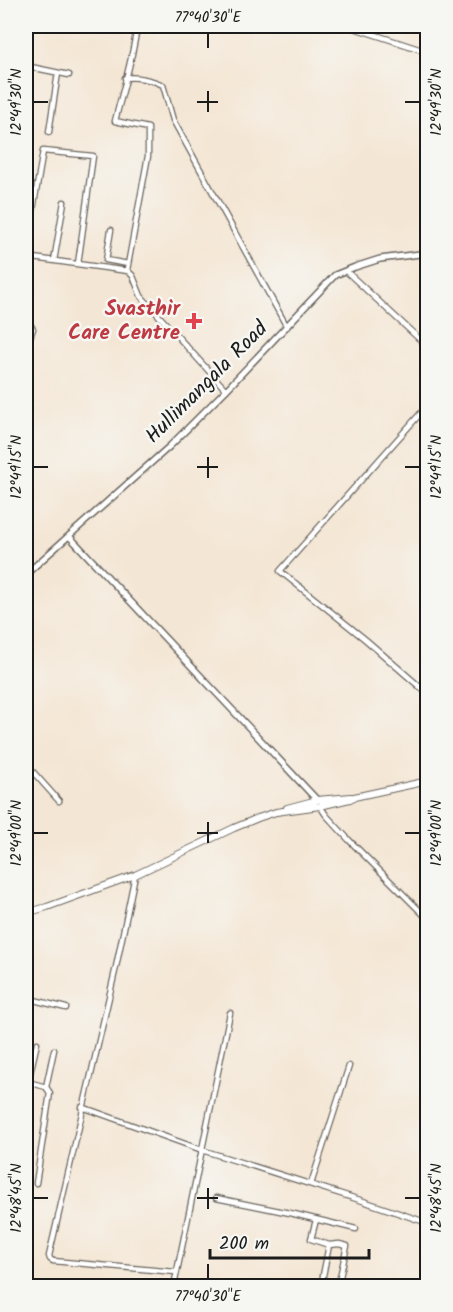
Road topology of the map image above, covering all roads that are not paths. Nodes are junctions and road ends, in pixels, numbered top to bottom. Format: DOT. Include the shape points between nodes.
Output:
graph roads {
  1 [pos="137,26"];
  2 [pos="348,26"];
  3 [pos="428,52"];
  4 [pos="28,67"];
  5 [pos="58,73"];
  6 [pos="69,75"];
  7 [pos="125,78"];
  8 [pos="26,104"];
  9 [pos="49,132"];
  10 [pos="64,202"];
  11 [pos="111,230"];
  12 [pos="26,251"];
  13 [pos="428,253"];
  14 [pos="26,257"];
  15 [pos="54,261"];
  16 [pos="78,264"];
  17 [pos="127,267"];
  18 [pos="346,271"];
  19 [pos="26,322"];
  20 [pos="287,327"];
  21 [pos="26,347"];
  22 [pos="428,347"];
  23 [pos="226,390"];
  24 [pos="428,405"];
  25 [pos="69,536"];
  26 [pos="26,574"];
  27 [pos="428,694"];
  28 [pos="26,764"];
  29 [pos="428,782"];
  30 [pos="59,801"];
  31 [pos="319,803"];
  32 [pos="135,875"];
  33 [pos="26,913"];
  34 [pos="428,919"];
  35 [pos="26,998"];
  36 [pos="66,1008"];
  37 [pos="230,1013"];
  38 [pos="37,1043"];
  39 [pos="54,1050"];
  40 [pos="349,1066"];
  41 [pos="27,1081"];
  42 [pos="46,1087"];
  43 [pos="26,1100"];
  44 [pos="82,1107"];
  45 [pos="202,1150"];
  46 [pos="36,1183"];
  47 [pos="311,1184"];
  48 [pos="216,1198"];
  49 [pos="316,1220"];
  50 [pos="428,1223"];
  51 [pos="356,1229"];
  52 [pos="329,1245"];
  53 [pos="176,1272"];
  54 [pos="174,1287"];
  55 [pos="321,1287"];
  56 [pos="338,1287"];
  1 -- 7 [label="street"];
  2 -- 3 [label="street"];
  4 -- 5 [label="street"];
  4 -- 8 [label="street"];
  5 -- 6 [label="street"];
  5 -- 9 [label="street"];
  7 -- 17 [label="street" via="115,121 148,128 148,156"];
  7 -- 20 [label="street" via="164,85 173,120"];
  10 -- 15 [label="street"];
  11 -- 17 [label="street" via="106,260"];
  12 -- 16 [label="street" via="43,151 93,156"];
  13 -- 18 [label="street, Hullimangala Road" via="380,259"];
  14 -- 15 [label="street"];
  15 -- 16 [label="street"];
  16 -- 17 [label="street"];
  17 -- 23 [label="street" via="141,296"];
  18 -- 20 [label="street, Hullimangala Road" via="335,275"];
  18 -- 22 [label="street"];
  19 -- 21 [label="street" via="33,329"];
  20 -- 23 [label="street, Hullimangala Road"];
  23 -- 25 [label="street, Hullimangala Road"];
  24 -- 27 [label="street" via="280,571"];
  25 -- 26 [label="street, Hullimangala Road"];
  25 -- 31 [label="street"];
  28 -- 30 [label="street"];
  29 -- 31 [label="main road"];
  31 -- 32 [label="main road" via="284,809 234,828"];
  31 -- 34 [label="street"];
  32 -- 33 [label="main road"];
  32 -- 44 [label="street"];
  35 -- 36 [label="street"];
  37 -- 45 [label="street"];
  38 -- 41 [label="street"];
  39 -- 42 [label="street"];
  40 -- 47 [label="street"];
  41 -- 42 [label="street"];
  41 -- 43 [label="street"];
  42 -- 46 [label="street" via="50,1093"];
  44 -- 45 [label="street"];
  44 -- 53 [label="street" via="50,1259"];
  45 -- 47 [label="street"];
  45 -- 53 [label="street"];
  47 -- 50 [label="street"];
  48 -- 49 [label="street"];
  49 -- 51 [label="street"];
  49 -- 52 [label="street" via="311,1239"];
  52 -- 55 [label="street"];
  52 -- 56 [label="street" via="347,1246"];
  53 -- 54 [label="street"];
}
